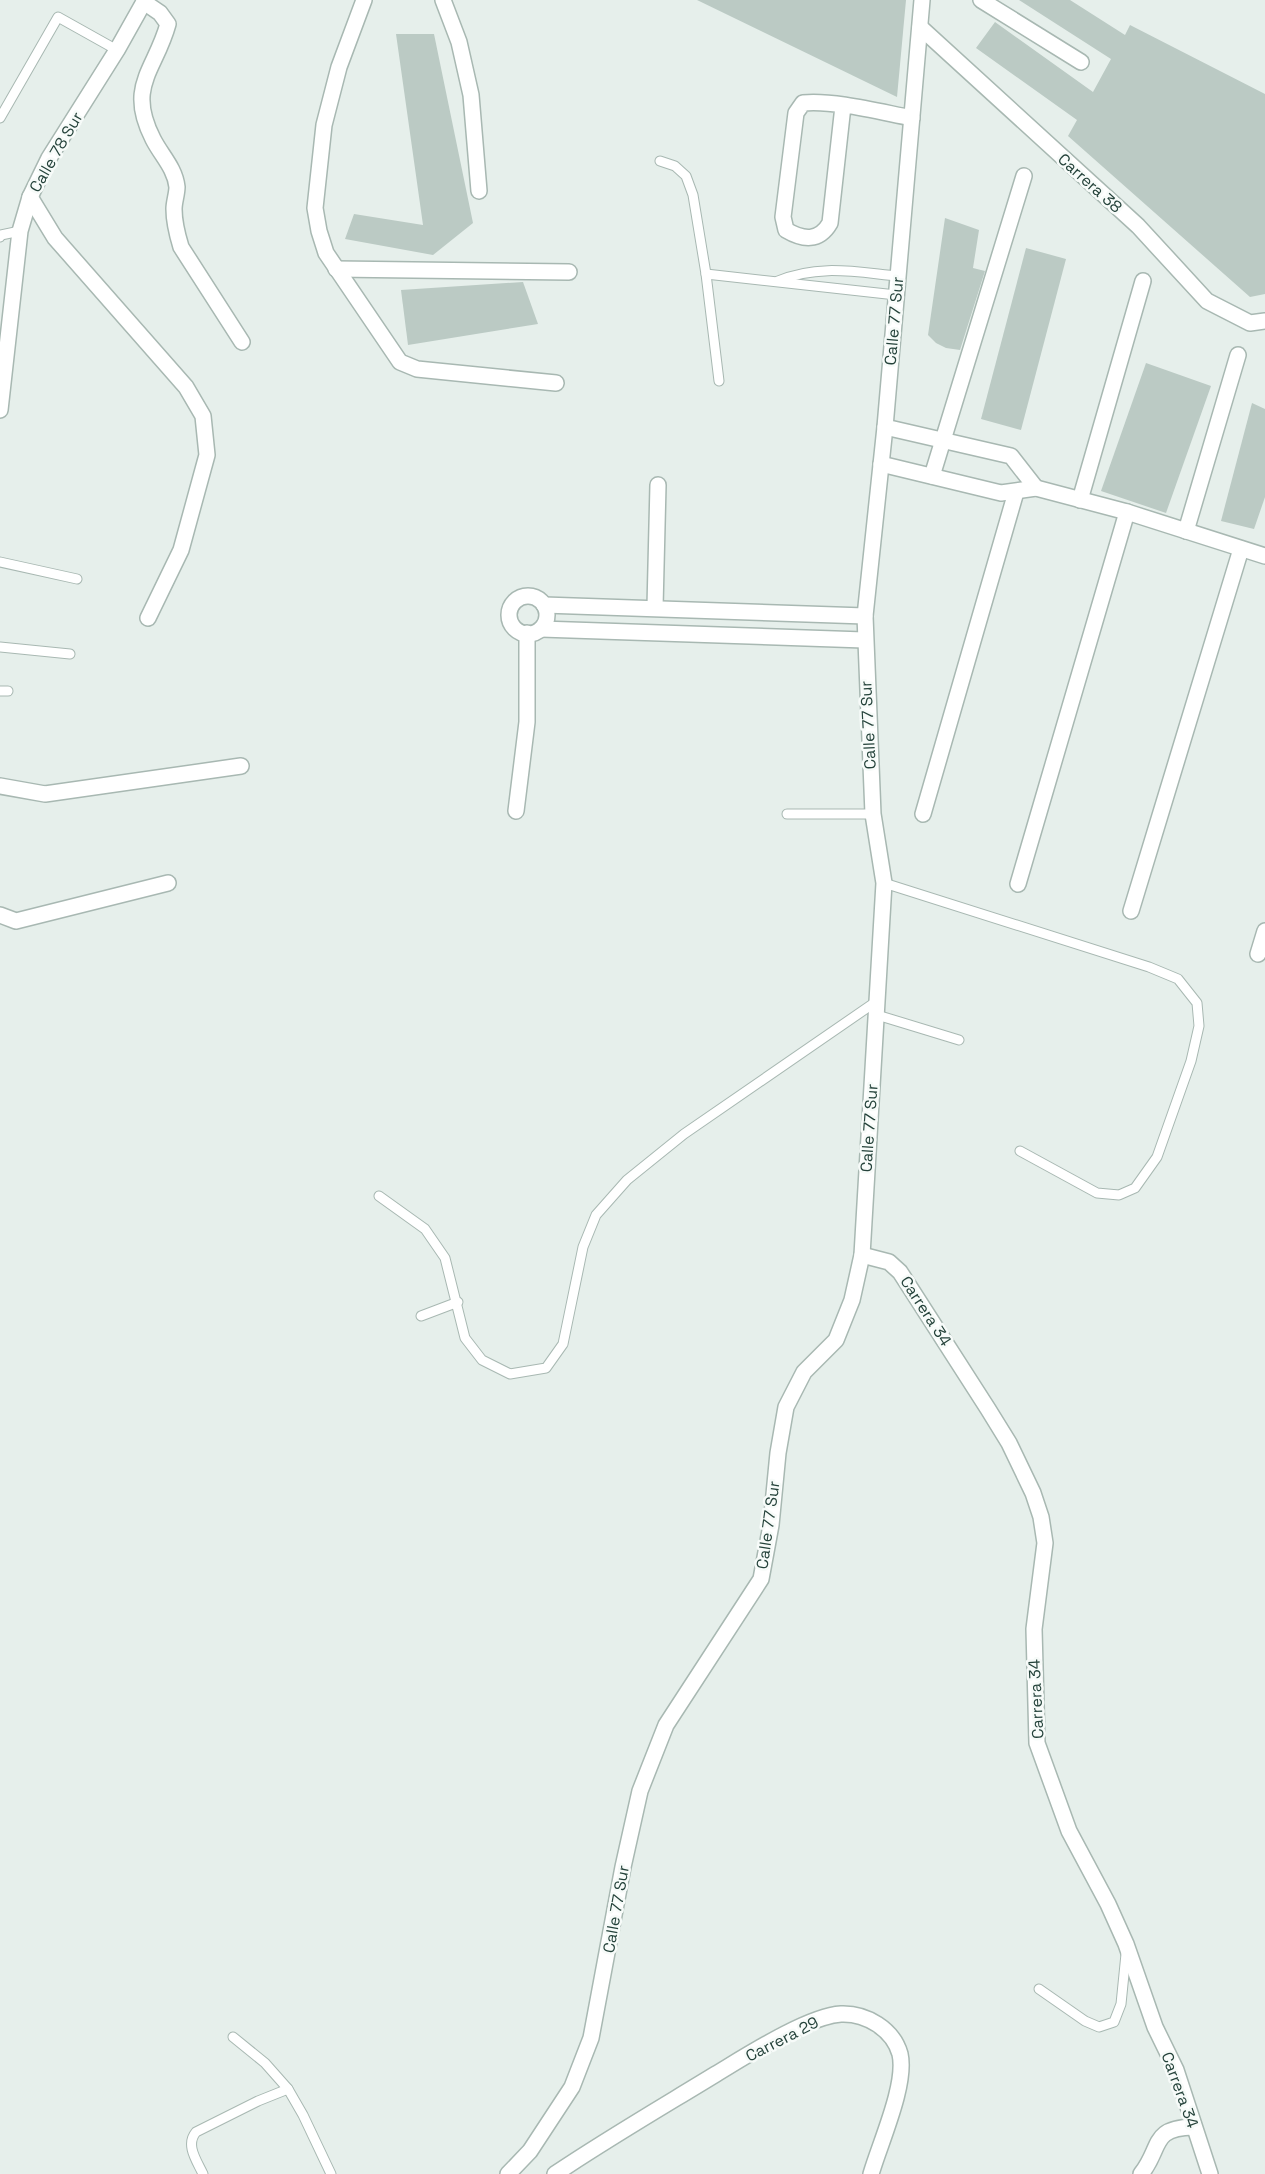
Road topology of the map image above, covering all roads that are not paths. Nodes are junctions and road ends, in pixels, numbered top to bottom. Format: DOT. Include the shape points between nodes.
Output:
graph roads {
  1 [pos="364,0"];
  2 [pos="443,0"];
  3 [pos="922,0"];
  4 [pos="981,0"];
  5 [pos="145,1"];
  6 [pos="920,27"];
  7 [pos="117,50"];
  8 [pos="1081,62"];
  9 [pos="843,106"];
  10 [pos="0,118"];
  11 [pos="912,118"];
  12 [pos="660,161"];
  13 [pos="1024,176"];
  14 [pos="479,191"];
  15 [pos="30,197"];
  16 [pos="20,232"];
  17 [pos="0,237"];
  18 [pos="336,269"];
  19 [pos="569,272"];
  20 [pos="706,274"];
  21 [pos="898,276"];
  22 [pos="1143,281"];
  23 [pos="776,282"];
  24 [pos="896,295"];
  25 [pos="1265,320"];
  26 [pos="242,342"];
  27 [pos="1238,354"];
  28 [pos="719,381"];
  29 [pos="556,383"];
  30 [pos="0,410"];
  31 [pos="884,427"];
  32 [pos="943,440"];
  33 [pos="881,464"];
  34 [pos="932,476"];
  35 [pos="658,485"];
  36 [pos="1036,488"];
  37 [pos="1016,492"];
  38 [pos="1080,500"];
  39 [pos="1127,512"];
  40 [pos="1186,530"];
  41 [pos="1241,549"];
  42 [pos="1265,556"];
  43 [pos="0,562"];
  44 [pos="77,579"];
  45 [pos="544,605"];
  46 [pos="656,607"];
  47 [pos="865,616"];
  48 [pos="148,618"];
  49 [pos="534,631"];
  50 [pos="864,640"];
  51 [pos="0,647"];
  52 [pos="70,654"];
  53 [pos="242,766"];
  54 [pos="0,786"];
  55 [pos="516,811"];
  56 [pos="787,814"];
  57 [pos="873,814"];
  58 [pos="923,814"];
  59 [pos="168,883"];
  60 [pos="884,883"];
  61 [pos="1018,884"];
  62 [pos="1131,911"];
  63 [pos="0,914"];
  64 [pos="1265,931"];
  65 [pos="1258,954"];
  66 [pos="877,1008"];
  67 [pos="959,1040"];
  68 [pos="1020,1151"];
  69 [pos="379,1196"];
  70 [pos="862,1255"];
  71 [pos="458,1302"];
  72 [pos="421,1316"];
  73 [pos="1126,1944"];
  74 [pos="1039,1989"];
  75 [pos="233,2038"];
  76 [pos="288,2089"];
  77 [pos="1193,2127"];
  78 [pos="203,2174"];
  79 [pos="331,2174"];
  80 [pos="508,2174"];
  81 [pos="555,2174"];
  82 [pos="871,2174"];
  83 [pos="1141,2174"];
  84 [pos="1210,2174"];
  1 -- 18 [label="street" via="339,67 324,125 315,208 326,253"];
  2 -- 14 [label="street" via="460,42 471,95"];
  3 -- 6 [label="street, Calle 77 Sur"];
  4 -- 8 [label="street"];
  5 -- 7 [label="street, Calle 78 Sur"];
  5 -- 26 [label="street" via="168,24 141,91 142,108 152,138 172,170 177,187 174,208 176,230 181,247"];
  6 -- 11 [label="street, Calle 77 Sur"];
  6 -- 25 [label="street, Carrera 38" via="1138,226 1207,301 1250,323"];
  7 -- 10 [label="lane" via="58,16"];
  7 -- 15 [label="street, Calle 78 Sur" via="50,158"];
  9 -- 9 [label="street" via="803,103 796,113 783,217 786,230 797,236 824,234 830,224"];
  9 -- 11 [label="street"];
  11 -- 21 [label="street, Calle 77 Sur"];
  12 -- 20 [label="lane" via="675,166 686,176 693,195"];
  13 -- 32 [label="street"];
  15 -- 16 [label="street, Calle 78 Sur"];
  15 -- 48 [label="street" via="55,238 186,386 203,416 207,455 184,540"];
  16 -- 17 [label="lane"];
  16 -- 30 [label="street, Calle 78 Sur"];
  18 -- 19 [label="street"];
  18 -- 29 [label="street" via="400,362 416,369"];
  20 -- 23 [label="lane"];
  20 -- 28 [label="lane"];
  21 -- 23 [label="lane" via="811,270"];
  21 -- 24 [label="street, Calle 77 Sur"];
  22 -- 38 [label="street"];
  23 -- 24 [label="lane"];
  24 -- 31 [label="street, Calle 77 Sur"];
  27 -- 40 [label="street"];
  31 -- 32 [label="street"];
  31 -- 33 [label="street, Calle 77 Sur"];
  32 -- 34 [label="street"];
  32 -- 36 [label="street" via="1011,456"];
  33 -- 34 [label="street"];
  33 -- 47 [label="street, Calle 77 Sur"];
  34 -- 37 [label="street" via="1001,493"];
  35 -- 46 [label="street"];
  36 -- 37 [label="street"];
  36 -- 38 [label="street"];
  37 -- 58 [label="street"];
  38 -- 39 [label="street"];
  39 -- 40 [label="street"];
  39 -- 61 [label="street"];
  40 -- 41 [label="street"];
  41 -- 42 [label="street"];
  41 -- 62 [label="street"];
  43 -- 44 [label="lane"];
  45 -- 46 [label="street"];
  45 -- 49 [label="street" via="546,622"];
  45 -- 49 [label="street" via="528,595 512,604 511,623 518,630"];
  46 -- 47 [label="street"];
  47 -- 50 [label="street, Calle 77 Sur"];
  49 -- 50 [label="street"];
  49 -- 55 [label="street"];
  50 -- 57 [label="street, Calle 77 Sur"];
  51 -- 52 [label="lane"];
  53 -- 54 [label="street" via="45,794"];
  56 -- 57 [label="lane"];
  57 -- 60 [label="street, Calle 77 Sur"];
  59 -- 63 [label="street" via="16,921"];
  60 -- 66 [label="street, Calle 77 Sur"];
  60 -- 68 [label="lane" via="1149,967 1178,979 1197,1003 1199,1026 1191,1061 1157,1157 1135,1188 1119,1195 1097,1193"];
  64 -- 65 [label="street"];
  66 -- 67 [label="lane"];
  66 -- 70 [label="street, Calle 77 Sur"];
  66 -- 71 [label="lane" via="684,1134 626,1180 596,1215 583,1247 563,1344 546,1368 510,1374 482,1360 465,1338"];
  69 -- 71 [label="lane" via="426,1229 446,1258"];
  70 -- 73 [label="street, Carrera 34" via="889,1262 900,1272 988,1408 1033,1493 1045,1543 1034,1629 1037,1743 1069,1831"];
  70 -- 80 [label="street, Calle 77 Sur" via="852,1300 836,1340 804,1372 786,1407 761,1579 666,1725 640,1791 591,2038 572,2087 530,2151"];
  71 -- 72 [label="lane"];
  73 -- 74 [label="lane" via="1121,2004 1114,2022 1099,2027 1085,2021"];
  73 -- 77 [label="street, Carrera 34" via="1155,2027 1176,2070"];
  75 -- 76 [label="lane" via="264,2063"];
  76 -- 78 [label="lane" via="192,2136 190,2144"];
  76 -- 79 [label="lane"];
  77 -- 83 [label="street" via="1176,2127 1166,2132"];
  77 -- 84 [label="street, Carrera 34"];
  81 -- 82 [label="street, Carrera 29" via="754,2052 818,2019 842,2014 865,2018 887,2030 900,2053 901,2078"];
}
